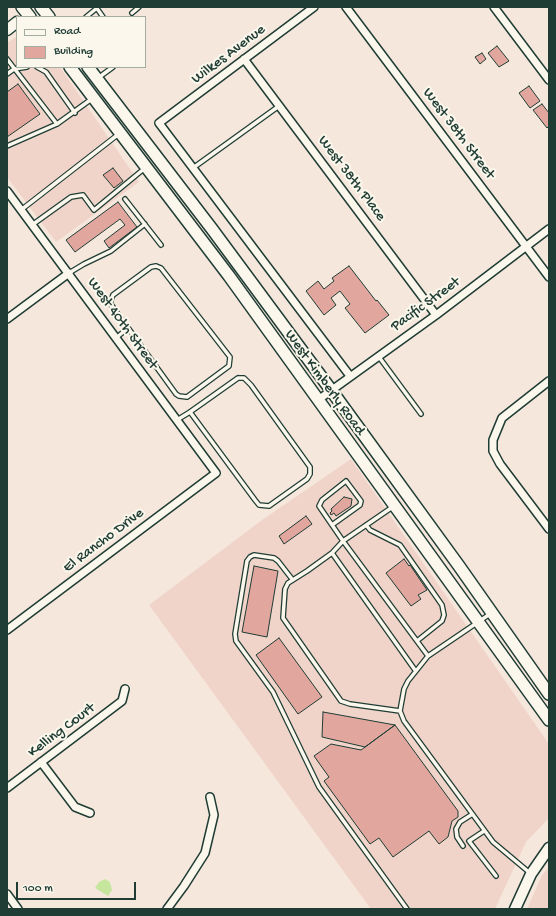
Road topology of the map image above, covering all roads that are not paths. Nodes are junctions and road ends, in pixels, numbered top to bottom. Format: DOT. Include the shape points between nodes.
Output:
graph roads {
  1 [pos="37,7"];
  2 [pos="41,7"];
  3 [pos="139,7"];
  4 [pos="314,7"];
  5 [pos="346,7"];
  6 [pos="494,7"];
  7 [pos="96,8"];
  8 [pos="132,13"];
  9 [pos="26,14"];
  10 [pos="48,16"];
  11 [pos="87,16"];
  12 [pos="102,16"];
  13 [pos="16,23"];
  14 [pos="7,30"];
  15 [pos="244,59"];
  16 [pos="7,60"];
  17 [pos="20,68"];
  18 [pos="39,68"];
  19 [pos="71,68"];
  20 [pos="89,68"];
  21 [pos="112,68"];
  22 [pos="14,69"];
  23 [pos="7,74"];
  24 [pos="97,79"];
  25 [pos="549,80"];
  26 [pos="95,97"];
  27 [pos="279,106"];
  28 [pos="75,113"];
  29 [pos="159,123"];
  30 [pos="57,124"];
  31 [pos="120,132"];
  32 [pos="7,146"];
  33 [pos="146,167"];
  34 [pos="192,168"];
  35 [pos="7,191"];
  36 [pos="125,199"];
  37 [pos="21,210"];
  38 [pos="32,224"];
  39 [pos="145,224"];
  40 [pos="549,228"];
  41 [pos="161,245"];
  42 [pos="526,246"];
  43 [pos="69,273"];
  44 [pos="549,277"];
  45 [pos="436,315"];
  46 [pos="7,319"];
  47 [pos="128,328"];
  48 [pos="116,338"];
  49 [pos="378,356"];
  50 [pos="350,376"];
  51 [pos="549,381"];
  52 [pos="331,390"];
  53 [pos="318,400"];
  54 [pos="190,412"];
  55 [pos="421,414"];
  56 [pos="177,420"];
  57 [pos="216,473"];
  58 [pos="394,506"];
  59 [pos="332,525"];
  60 [pos="366,525"];
  61 [pos="549,530"];
  62 [pos="343,541"];
  63 [pos="332,553"];
  64 [pos="292,579"];
  65 [pos="492,612"];
  66 [pos="479,622"];
  67 [pos="7,630"];
  68 [pos="417,641"];
  69 [pos="428,656"];
  70 [pos="416,670"];
  71 [pos="125,689"];
  72 [pos="549,694"];
  73 [pos="400,711"];
  74 [pos="549,720"];
  75 [pos="41,762"];
  76 [pos="7,788"];
  77 [pos="210,797"];
  78 [pos="90,813"];
  79 [pos="471,814"];
  80 [pos="484,831"];
  81 [pos="462,846"];
  82 [pos="549,848"];
  83 [pos="531,874"];
  84 [pos="496,876"];
  85 [pos="7,894"];
  86 [pos="15,908"];
  87 [pos="167,909"];
  88 [pos="407,909"];
  89 [pos="515,909"];
  1 -- 9 [label="street"];
  2 -- 10 [label="main road"];
  3 -- 8 [label="lane"];
  4 -- 15 [label="street, Wilkes Avenue"];
  5 -- 42 [label="street, West 38th Street"];
  6 -- 25 [label="street"];
  7 -- 11 [label="lane"];
  7 -- 12 [label="lane"];
  13 -- 14 [label="street"];
  15 -- 27 [label="street, West 38th Place"];
  15 -- 29 [label="street, Wilkes Avenue"];
  16 -- 22 [label="lane"];
  17 -- 22 [label="lane"];
  18 -- 28 [label="lane" via="46,72"];
  19 -- 26 [label="main road, West Kimberly Road"];
  20 -- 24 [label="main road, West Kimberly Road"];
  21 -- 24 [label="lane"];
  22 -- 23 [label="lane"];
  22 -- 30 [label="lane"];
  24 -- 52 [label="main road, West Kimberly Road"];
  26 -- 28 [label="lane"];
  26 -- 31 [label="main road, West Kimberly Road"];
  27 -- 34 [label="lane"];
  27 -- 45 [label="street, West 38th Place"];
  28 -- 30 [label="lane"];
  29 -- 34 [label="street, West Kimberly Road"];
  30 -- 32 [label="lane"];
  31 -- 33 [label="main road, West Kimberly Road"];
  31 -- 37 [label="lane"];
  33 -- 38 [label="lane" via="94,210 83,194 71,197"];
  33 -- 53 [label="main road, West Kimberly Road" via="229,276"];
  34 -- 50 [label="street, West Kimberly Road"];
  35 -- 37 [label="street, West 40th Street"];
  36 -- 39 [label="lane"];
  37 -- 38 [label="street, West 40th Street"];
  38 -- 43 [label="street, West 40th Street"];
  39 -- 41 [label="lane"];
  39 -- 43 [label="lane" via="111,251"];
  40 -- 42 [label="street, Pacific Street"];
  42 -- 44 [label="street, West 38th Street"];
  42 -- 45 [label="street, Pacific Street"];
  43 -- 46 [label="street"];
  43 -- 48 [label="street, West 40th Street"];
  45 -- 49 [label="street, Pacific Street"];
  47 -- 47 [label="lane" via="179,396 187,397 229,366 230,358 161,268 151,267 110,299 110,303"];
  47 -- 48 [label="lane"];
  48 -- 56 [label="street, West 40th Street"];
  49 -- 50 [label="street, Pacific Street"];
  49 -- 55 [label="lane"];
  50 -- 52 [label="street, Pacific Street"];
  51 -- 61 [label="street" via="502,418 493,440 493,451 500,464"];
  52 -- 53 [label="street, Pacific Street"];
  52 -- 65 [label="main road, West Kimberly Road"];
  53 -- 58 [label="main road, West Kimberly Road"];
  54 -- 54 [label="lane" via="259,505 269,506 307,479 310,474 310,467 306,461 244,378 234,380"];
  54 -- 56 [label="lane"];
  56 -- 57 [label="street, West 40th Street"];
  57 -- 67 [label="street, El Rancho Drive"];
  58 -- 60 [label="lane"];
  58 -- 66 [label="main road, West Kimberly Road"];
  59 -- 59 [label="lane" via="360,504 360,500 346,481 322,500 319,506"];
  59 -- 62 [label="lane"];
  60 -- 62 [label="lane"];
  60 -- 68 [label="lane" via="370,530 400,546 442,605 442,621"];
  62 -- 63 [label="lane"];
  62 -- 68 [label="lane"];
  63 -- 64 [label="lane"];
  63 -- 70 [label="lane"];
  64 -- 73 [label="lane" via="285,589 283,618 341,701"];
  64 -- 88 [label="lane" via="274,558 254,554 250,557 247,561 236,641 273,692 319,787"];
  65 -- 66 [label="lane"];
  65 -- 72 [label="main road, West Kimberly Road"];
  66 -- 69 [label="lane"];
  66 -- 74 [label="main road, West Kimberly Road"];
  68 -- 69 [label="lane"];
  69 -- 70 [label="lane"];
  70 -- 73 [label="lane" via="404,689"];
  71 -- 75 [label="street, Kelling Court" via="122,701"];
  73 -- 79 [label="lane" via="404,721"];
  75 -- 76 [label="street, Kelling Court"];
  75 -- 78 [label="street" via="75,807"];
  77 -- 87 [label="street" via="214,815 205,852"];
  79 -- 80 [label="lane"];
  79 -- 81 [label="lane" via="460,822 456,829"];
  80 -- 83 [label="lane" via="506,855"];
  80 -- 84 [label="lane" via="469,841"];
  82 -- 83 [label="street"];
  83 -- 89 [label="street"];
  85 -- 86 [label="street"];
}
